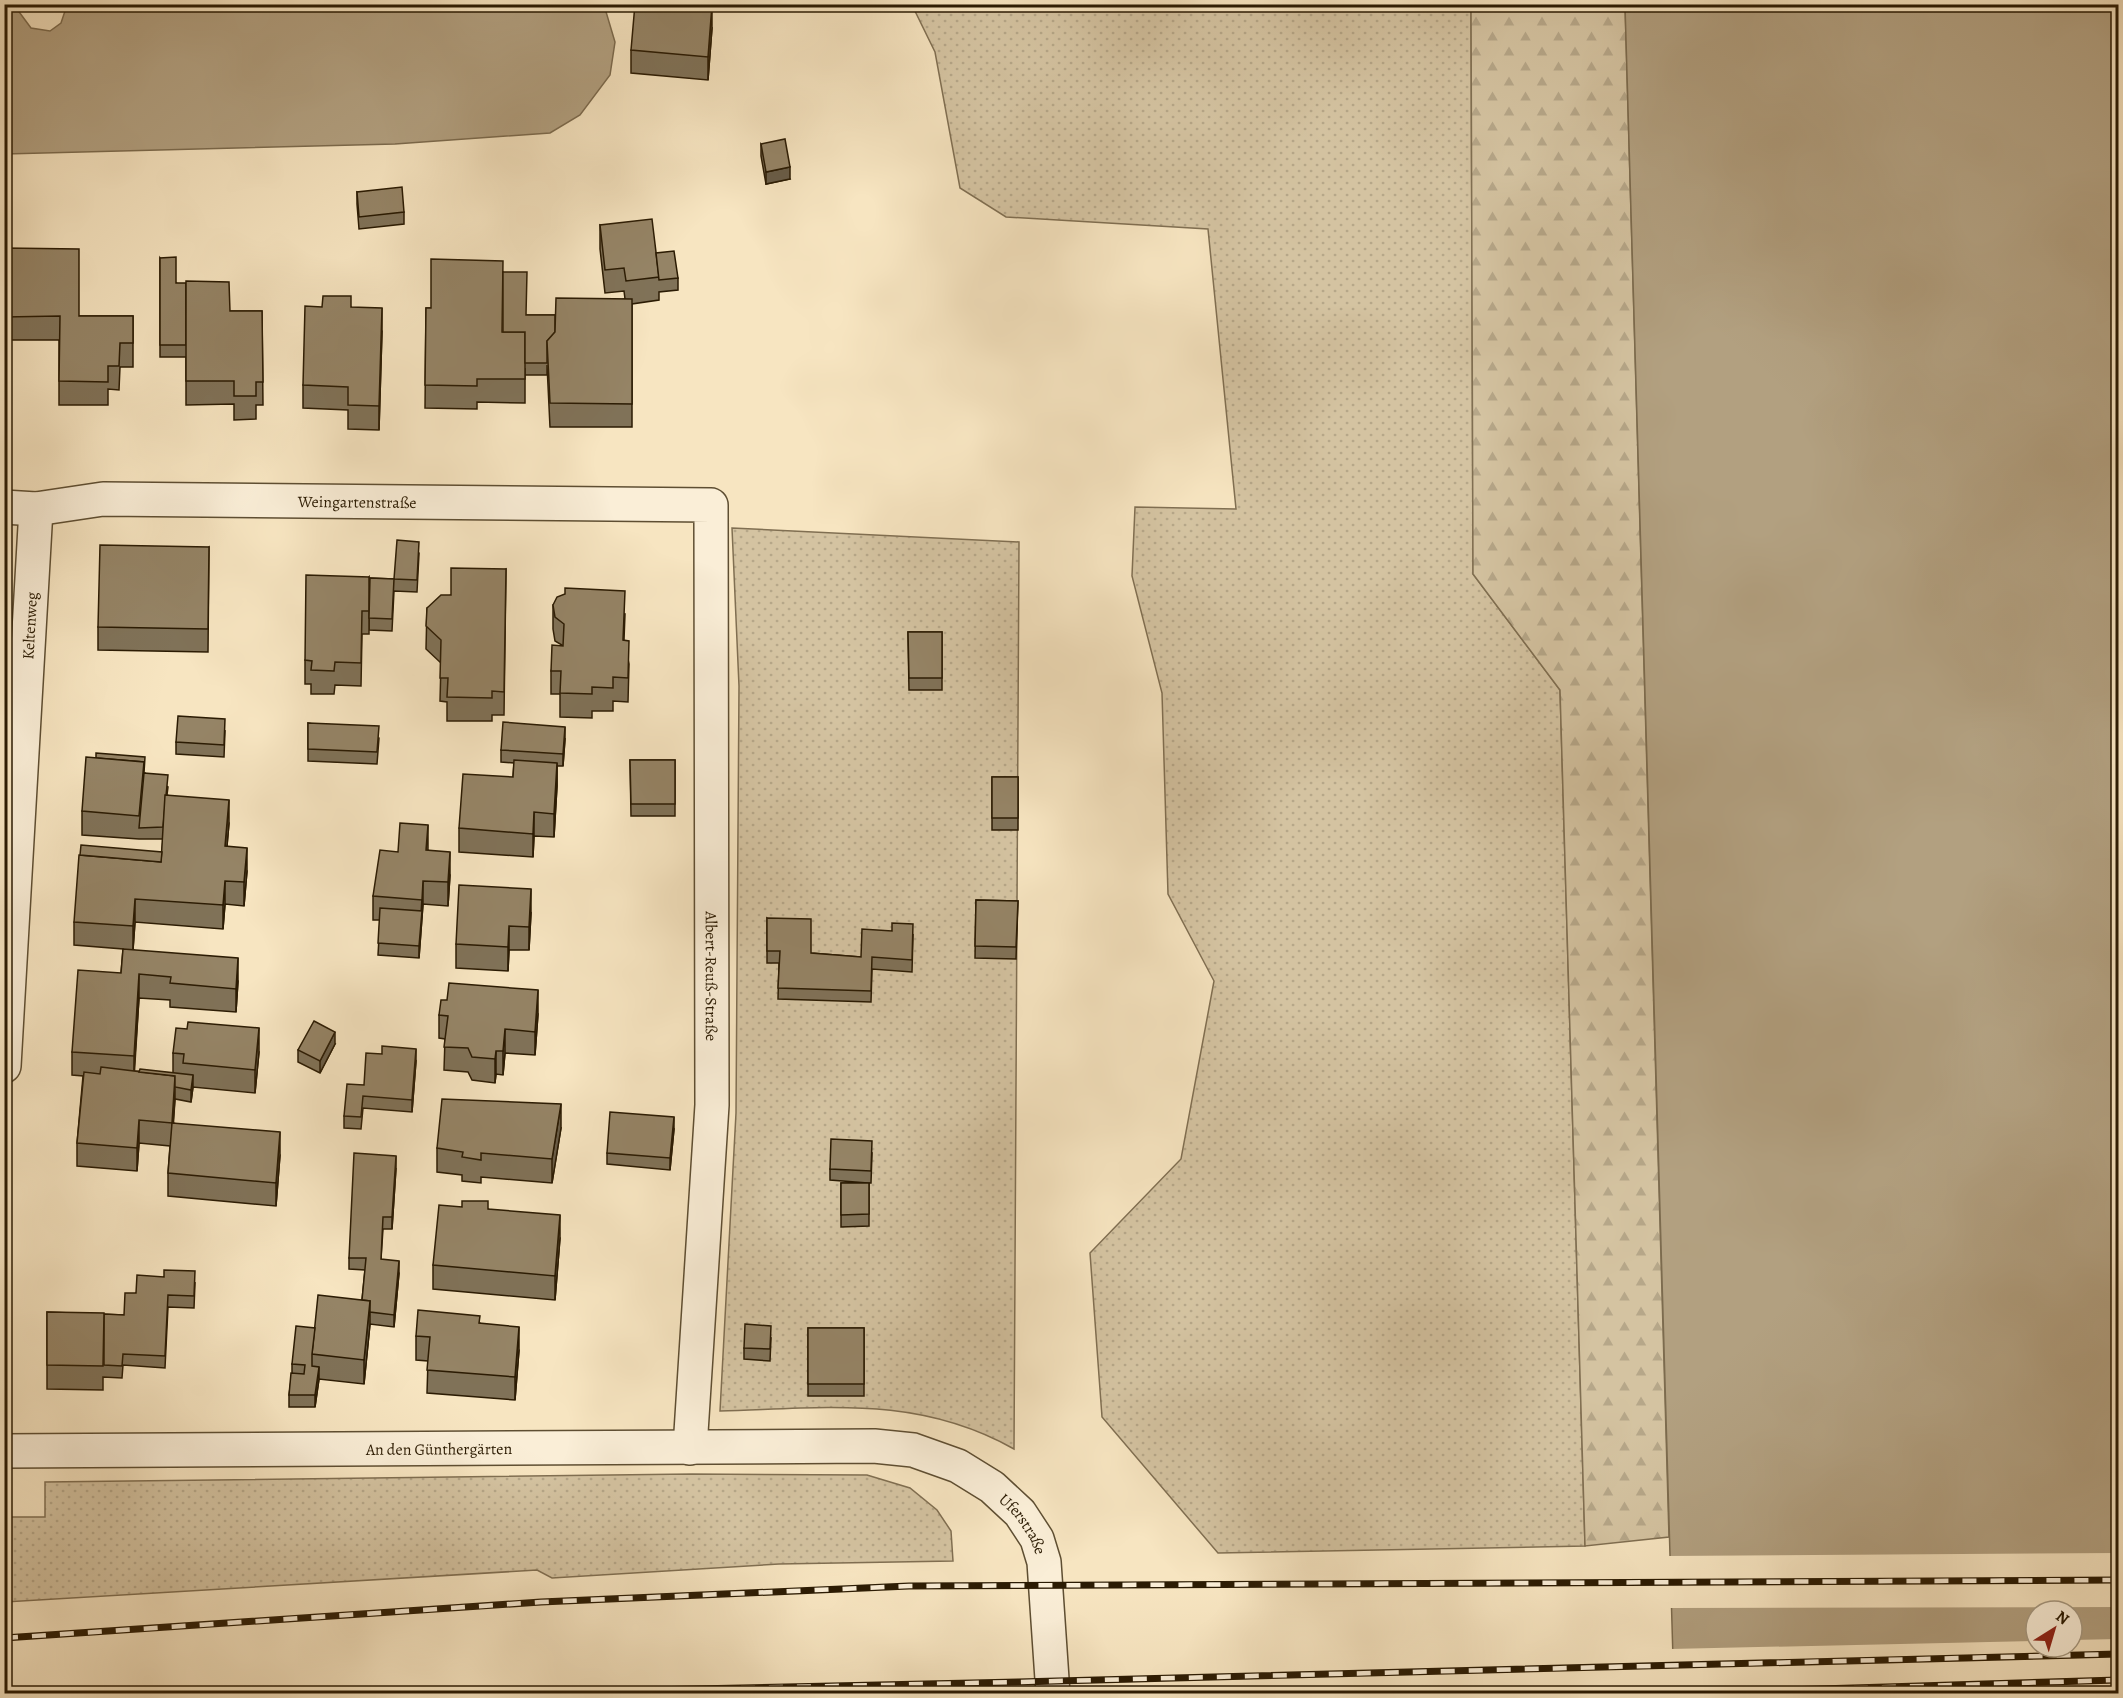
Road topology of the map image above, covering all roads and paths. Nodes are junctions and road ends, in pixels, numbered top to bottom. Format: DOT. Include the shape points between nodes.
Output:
graph roads {
  1 [pos="711,505"];
  2 [pos="4,507"];
  3 [pos="36,509"];
  4 [pos="4,1066"];
  5 [pos="874,1446"];
  6 [pos="690,1448"];
  7 [pos="4,1451"];
  8 [pos="1053,1694"];
  1 -- 3 [label="street, Weingartenstraße" via="103,499"];
  1 -- 6 [label="street, Albert-Reuß-Straße" via="712,1105"];
  2 -- 3 [label="street, Weingartenstraße"];
  3 -- 4 [label="street, Keltenweg"];
  5 -- 6 [label="street, An den Günthergärten"];
  5 -- 8 [label="street, Uferstraße" via="913,1450 958,1466 992,1487 1020,1513 1037,1539 1044,1562"];
  6 -- 7 [label="street, An den Günthergärten"];
}
